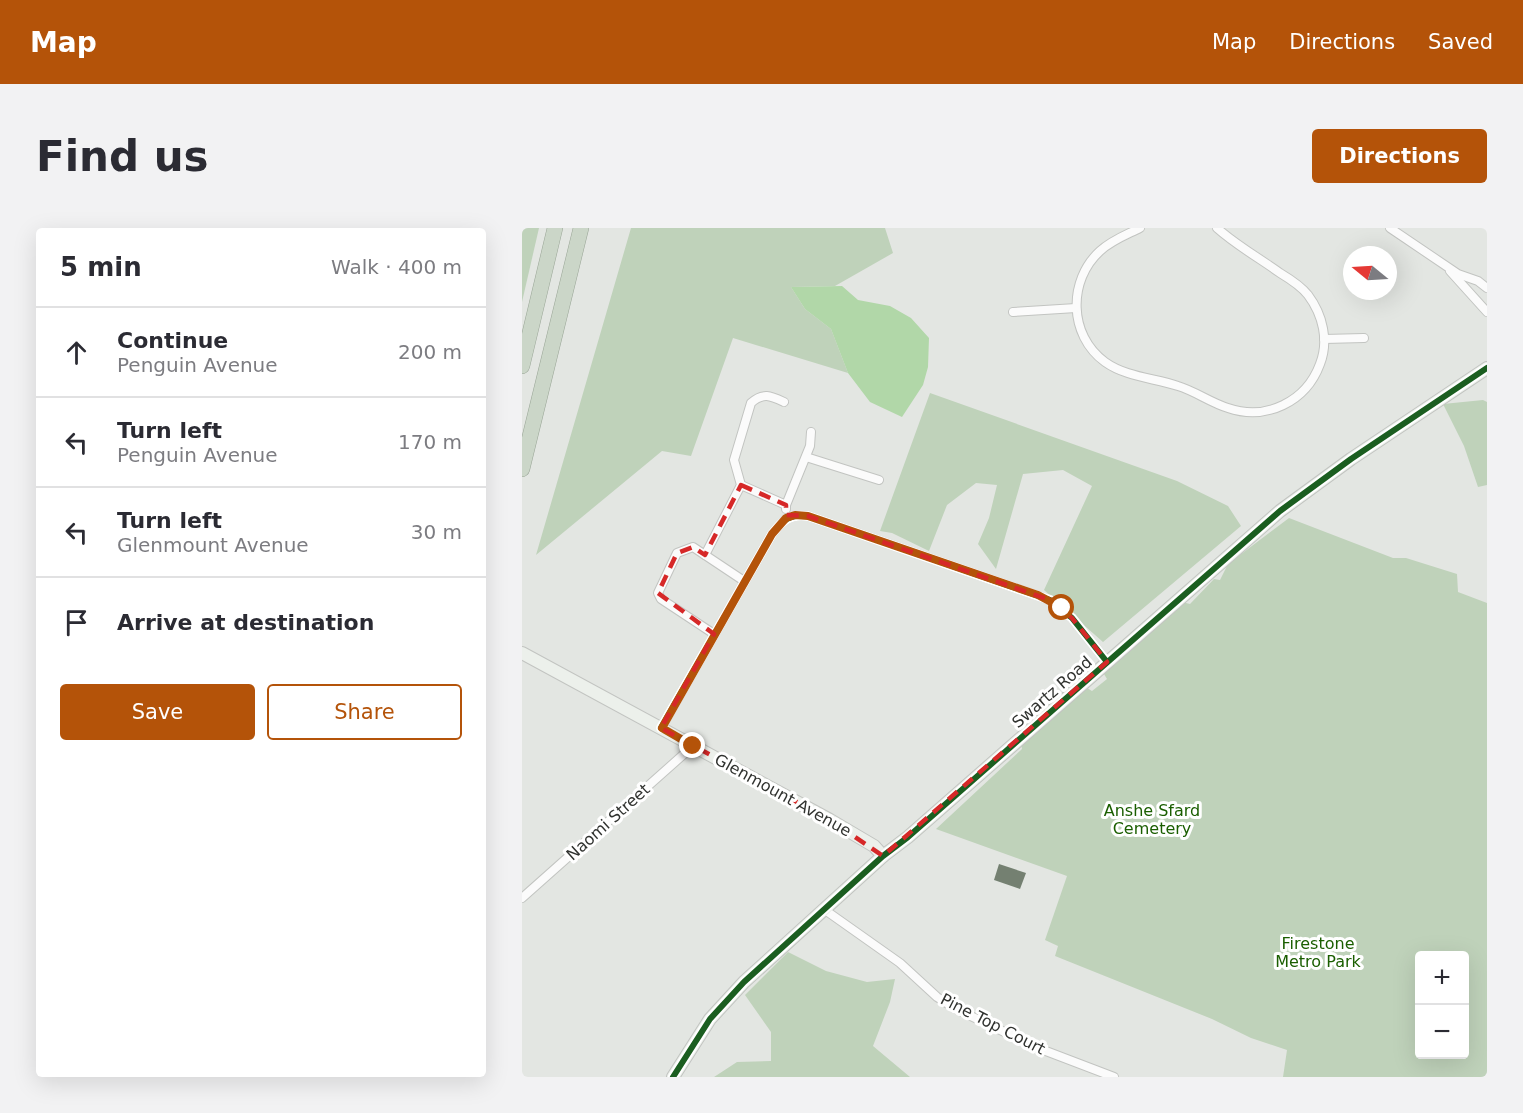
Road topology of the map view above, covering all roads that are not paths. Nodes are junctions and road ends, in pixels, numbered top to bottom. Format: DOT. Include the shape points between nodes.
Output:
graph roads {
  1 [pos="555,228"];
  2 [pos="581,228"];
  3 [pos="1140,228"];
  4 [pos="1217,228"];
  5 [pos="1390,228"];
  6 [pos="1441,262"];
  7 [pos="1487,288"];
  8 [pos="1076,308"];
  9 [pos="1013,312"];
  10 [pos="1487,312"];
  11 [pos="1364,338"];
  12 [pos="1324,339"];
  13 [pos="522,366"];
  14 [pos="1487,368"];
  15 [pos="784,402"];
  16 [pos="811,432"];
  17 [pos="806,457"];
  18 [pos="522,469"];
  19 [pos="879,480"];
  20 [pos="741,485"];
  21 [pos="786,505"];
  22 [pos="786,518"];
  23 [pos="705,555"];
  24 [pos="744,581"];
  25 [pos="714,634"];
  26 [pos="522,653"];
  27 [pos="1107,662"];
  28 [pos="662,728"];
  29 [pos="693,746"];
  30 [pos="883,856"];
  31 [pos="522,898"];
  32 [pos="825,910"];
  33 [pos="673,1077"];
  34 [pos="1114,1077"];
  1 -- 13 [label="highway"];
  2 -- 18 [label="highway"];
  3 -- 8 [label="street" via="1107,245 1089,263 1078,288"];
  4 -- 12 [label="street" via="1303,290 1318,314"];
  5 -- 6 [label="street"];
  6 -- 7 [label="street"];
  6 -- 10 [label="street"];
  8 -- 9 [label="street"];
  8 -- 12 [label="street" via="1088,345 1112,367 1246,412 1280,407 1303,392 1320,365"];
  11 -- 12 [label="street"];
  14 -- 27 [label="street, Swartz Road" via="1288,505"];
  15 -- 20 [label="street" via="767,394 751,403 734,460"];
  16 -- 17 [label="street"];
  17 -- 19 [label="street"];
  17 -- 21 [label="street"];
  20 -- 21 [label="street"];
  20 -- 23 [label="street"];
  21 -- 22 [label="street"];
  22 -- 24 [label="street"];
  22 -- 27 [label="street" via="808,516 1038,595 1062,608"];
  23 -- 24 [label="street"];
  23 -- 25 [label="street" via="693,547 677,553 658,593 661,599"];
  24 -- 25 [label="street"];
  25 -- 28 [label="street"];
  26 -- 28 [label="street, Glenmount Avenue"];
  27 -- 30 [label="street, Swartz Road"];
  28 -- 29 [label="street, Glenmount Avenue"];
  29 -- 30 [label="street, Glenmount Avenue" via="854,834"];
  29 -- 31 [label="street, Naomi Street"];
  30 -- 32 [label="street, Swartz Road"];
  32 -- 33 [label="street, Swartz Road" via="728,998"];
  32 -- 34 [label="street, Pine Top Court" via="900,963 954,1008 1038,1048"];
}
